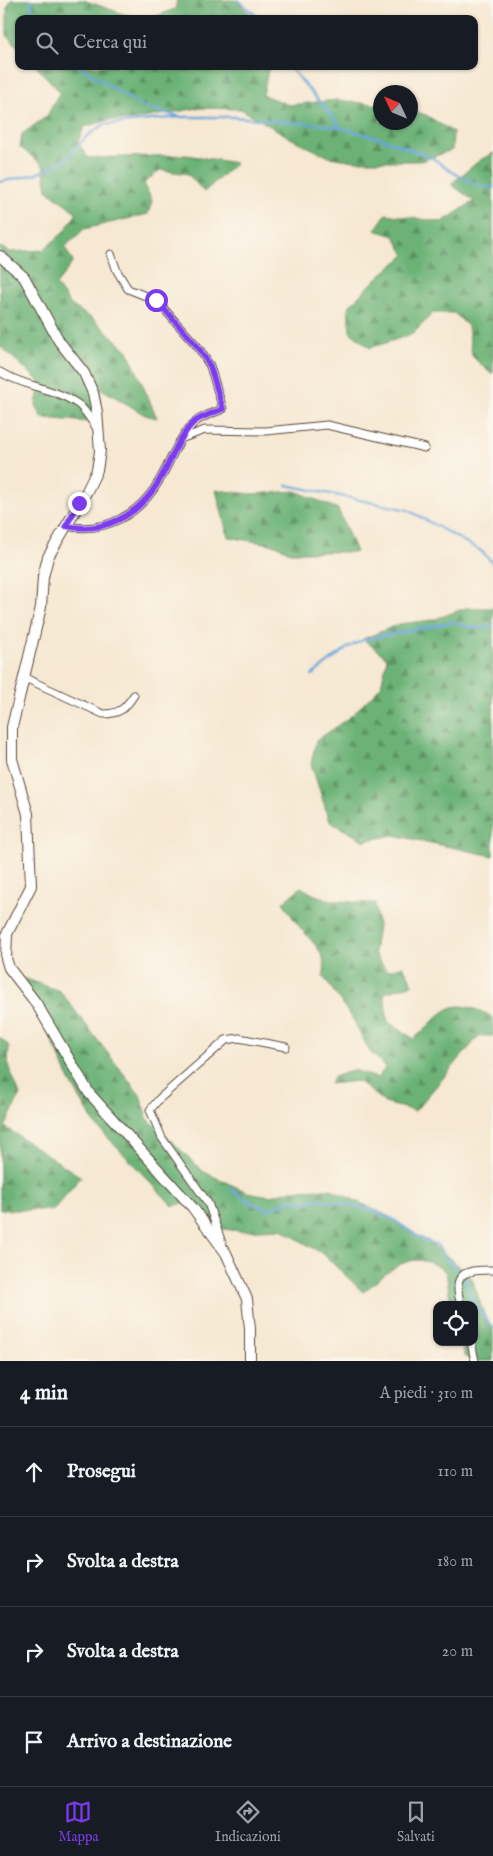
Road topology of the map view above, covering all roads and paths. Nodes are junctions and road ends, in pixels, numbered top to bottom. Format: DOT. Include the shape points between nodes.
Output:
graph roads {
  1 [pos="112,254"];
  2 [pos="0,256"];
  3 [pos="0,372"];
  4 [pos="99,433"];
  5 [pos="183,438"];
  6 [pos="425,448"];
  7 [pos="66,526"];
  8 [pos="23,677"];
  9 [pos="134,696"];
  10 [pos="0,959"];
  11 [pos="10,968"];
  12 [pos="286,1047"];
  13 [pos="226,1253"];
  14 [pos="493,1270"];
  15 [pos="460,1301"];
  16 [pos="472,1346"];
  17 [pos="250,1361"];
  18 [pos="475,1361"];
  1 -- 5 [label="street" via="128,289 156,300 198,347 210,366 223,409 192,424"];
  2 -- 4 [label="street" via="24,277 59,341 84,373 93,393"];
  3 -- 4 [label="street" via="60,395 79,406"];
  4 -- 7 [label="street" via="96,470"];
  5 -- 6 [label="street" via="205,430 266,431 327,425"];
  5 -- 7 [label="street" via="158,483 133,512 107,526 83,530"];
  7 -- 8 [label="street" via="48,557 41,607"];
  8 -- 9 [label="street" via="102,714 121,712"];
  8 -- 11 [label="street" via="12,727 12,759 28,814 32,886 7,934 4,949"];
  10 -- 11 [label="street"];
  11 -- 13 [label="street" via="36,1003 89,1093 194,1208"];
  12 -- 13 [label="street" via="239,1038 226,1040 150,1110 162,1138 208,1203"];
  13 -- 17 [label="street" via="247,1299"];
  14 -- 15 [label="street" via="465,1272 459,1279"];
  16 -- 18 [label="street"];
}
